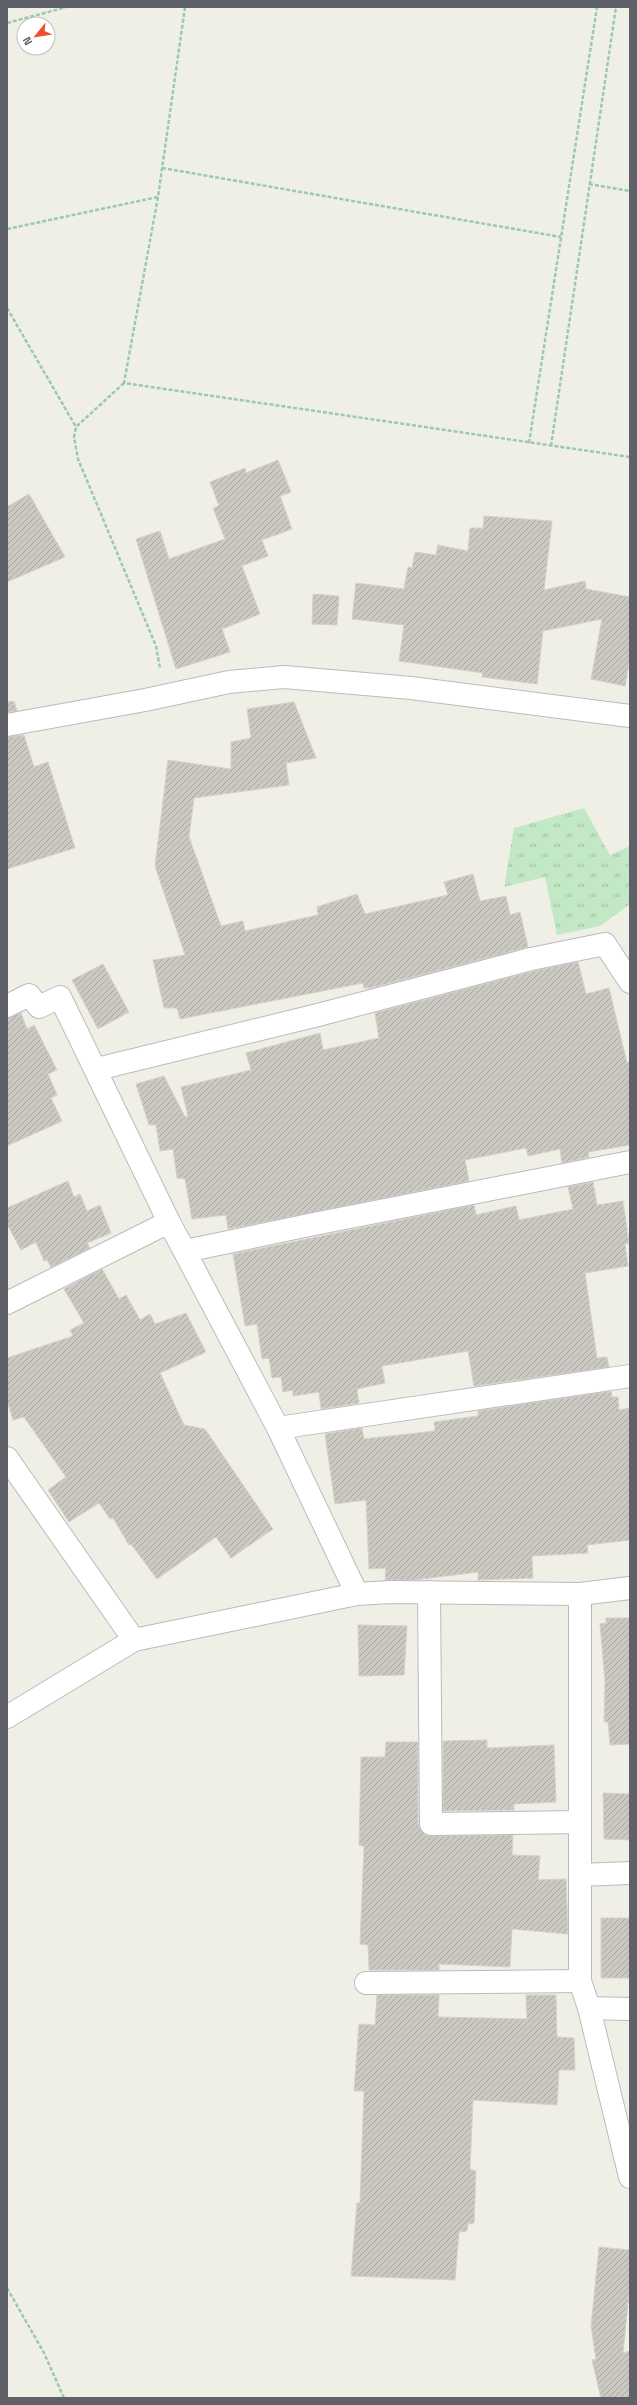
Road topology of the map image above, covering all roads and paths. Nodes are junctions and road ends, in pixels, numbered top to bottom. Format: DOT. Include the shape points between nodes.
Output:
graph roads {
  1 [pos="67,7"];
  2 [pos="185,7"];
  3 [pos="597,7"];
  4 [pos="616,7"];
  5 [pos="7,23"];
  6 [pos="162,168"];
  7 [pos="589,184"];
  8 [pos="630,192"];
  9 [pos="158,197"];
  10 [pos="7,229"];
  11 [pos="561,236"];
  12 [pos="7,308"];
  13 [pos="124,383"];
  14 [pos="76,427"];
  15 [pos="529,443"];
  16 [pos="551,446"];
  17 [pos="630,456"];
  18 [pos="166,696"];
  19 [pos="630,716"];
  20 [pos="7,725"];
  21 [pos="630,982"];
  22 [pos="7,1006"];
  23 [pos="97,1069"];
  24 [pos="630,1162"];
  25 [pos="169,1222"];
  26 [pos="185,1251"];
  27 [pos="7,1302"];
  28 [pos="630,1376"];
  29 [pos="278,1428"];
  30 [pos="7,1458"];
  31 [pos="630,1588"];
  32 [pos="430,1592"];
  33 [pos="357,1594"];
  34 [pos="580,1594"];
  35 [pos="134,1640"];
  36 [pos="7,1717"];
  37 [pos="580,1822"];
  38 [pos="630,1873"];
  39 [pos="580,1875"];
  40 [pos="580,1981"];
  41 [pos="366,1983"];
  42 [pos="589,2008"];
  43 [pos="630,2009"];
  44 [pos="630,2178"];
  45 [pos="7,2288"];
  46 [pos="64,2398"];
  1 -- 5 [label="path"];
  2 -- 6 [label="path"];
  3 -- 11 [label="path"];
  4 -- 7 [label="path"];
  6 -- 9 [label="path"];
  6 -- 11 [label="path"];
  7 -- 8 [label="path"];
  7 -- 16 [label="path"];
  9 -- 10 [label="path"];
  9 -- 13 [label="path"];
  11 -- 15 [label="path"];
  12 -- 14 [label="path"];
  13 -- 14 [label="path"];
  13 -- 15 [label="path"];
  14 -- 18 [label="path" via="74,437 78,459 156,646"];
  15 -- 16 [label="path"];
  16 -- 17 [label="path"];
  18 -- 19 [label="street" via="228,682 284,677 411,688"];
  18 -- 20 [label="street"];
  21 -- 23 [label="street" via="605,944 531,959"];
  22 -- 23 [label="street" via="29,996 39,1007 60,997"];
  23 -- 25 [label="street"];
  24 -- 26 [label="street"];
  25 -- 26 [label="street"];
  25 -- 27 [label="street"];
  26 -- 29 [label="street"];
  28 -- 29 [label="street"];
  29 -- 33 [label="street"];
  30 -- 35 [label="street"];
  31 -- 34 [label="street"];
  32 -- 33 [label="street"];
  32 -- 34 [label="street"];
  32 -- 37 [label="street" via="430,1824"];
  33 -- 35 [label="street"];
  34 -- 37 [label="street"];
  35 -- 36 [label="street"];
  37 -- 39 [label="street"];
  38 -- 39 [label="street"];
  39 -- 40 [label="street"];
  40 -- 41 [label="street"];
  40 -- 42 [label="street"];
  42 -- 43 [label="street"];
  42 -- 44 [label="street"];
  45 -- 46 [label="path" via="44,2353"];
}
